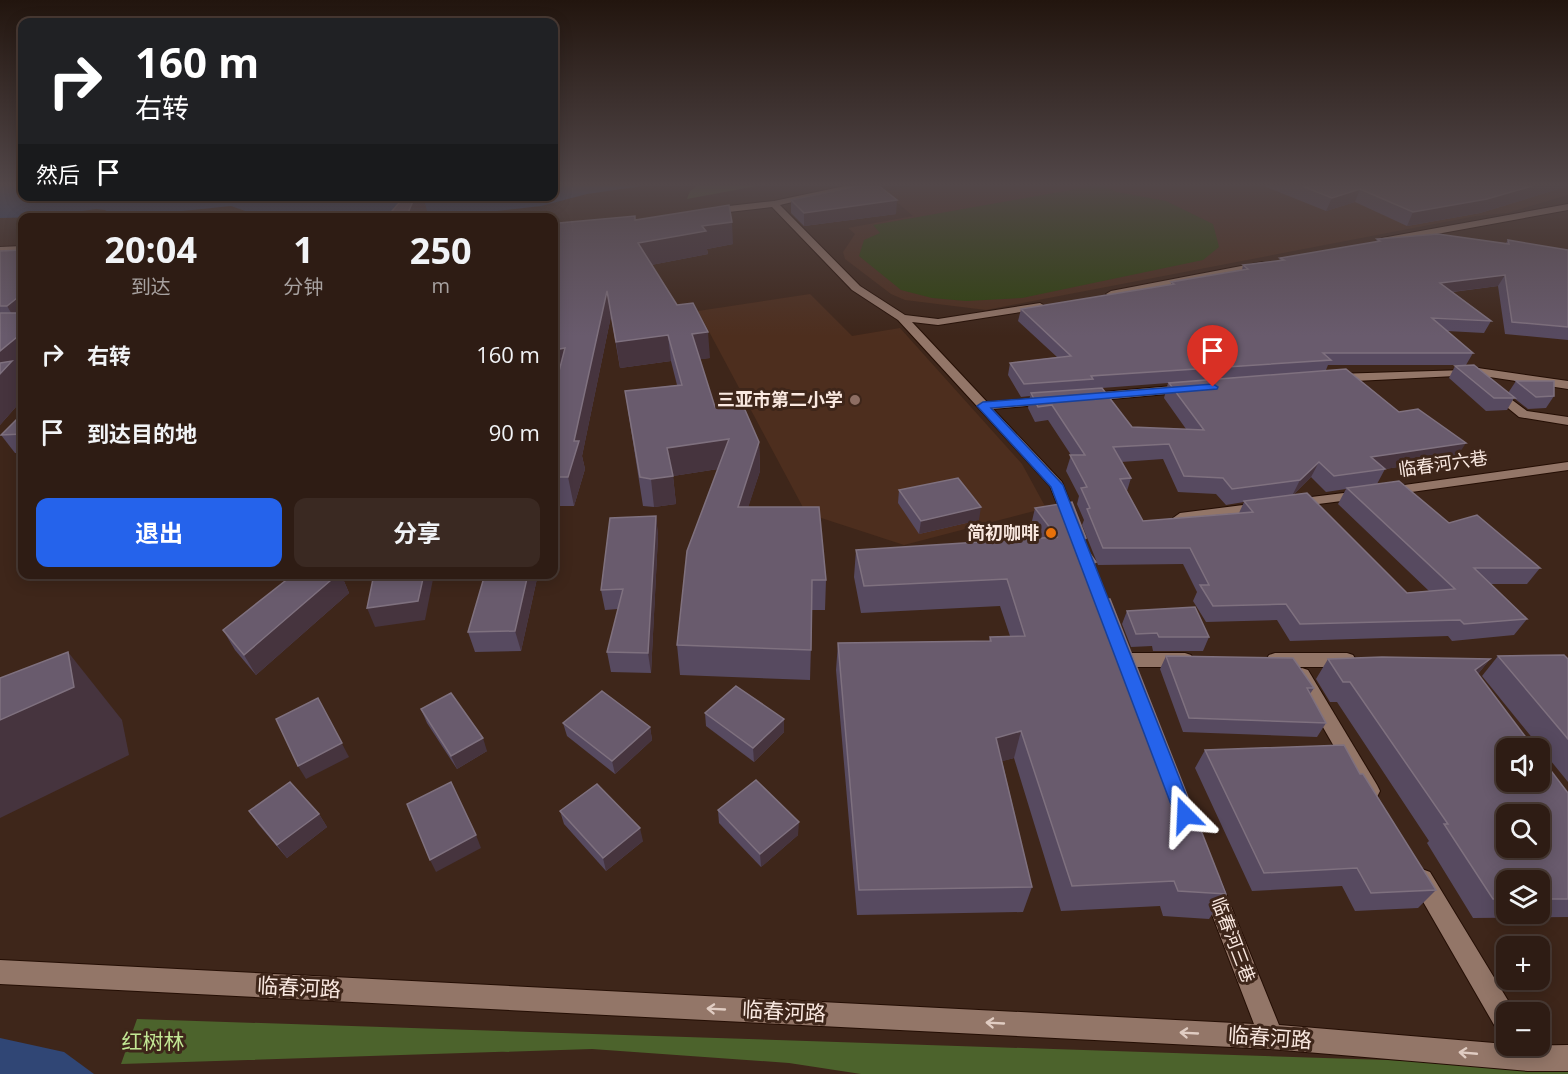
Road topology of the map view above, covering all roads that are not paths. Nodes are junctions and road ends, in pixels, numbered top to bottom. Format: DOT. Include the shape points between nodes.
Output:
graph roads {
  1 [pos="805,236"];
  2 [pos="1405,236"];
  3 [pos="1441,236"];
  4 [pos="1454,238"];
  5 [pos="1377,242"];
  6 [pos="18,249"];
  7 [pos="0,250"];
  8 [pos="1276,262"];
  9 [pos="1103,296"];
  10 [pos="1048,305"];
  11 [pos="902,318"];
  12 [pos="1471,371"];
  13 [pos="1320,379"];
  14 [pos="1568,385"];
  15 [pos="1193,389"];
  16 [pos="983,406"];
  17 [pos="1568,421"];
  18 [pos="1568,466"];
  19 [pos="1180,518"];
  20 [pos="1078,540"];
  21 [pos="1203,660"];
  22 [pos="1259,660"];
  23 [pos="1293,660"];
  24 [pos="1362,660"];
  25 [pos="1133,682"];
  26 [pos="1378,804"];
  27 [pos="1415,866"];
  28 [pos="1206,871"];
  29 [pos="0,972"];
  30 [pos="1496,1004"];
  31 [pos="1271,1037"];
  32 [pos="1496,1050"];
  33 [pos="1550,1056"];
  34 [pos="1568,1058"];
  1 -- 11 [label="street" via="856,288"];
  2 -- 5 [label="street"];
  3 -- 4 [label="street"];
  6 -- 7 [label="street"];
  8 -- 9 [label="street"];
  10 -- 11 [label="street" via="938,322"];
  11 -- 16 [label="street"];
  12 -- 13 [label="street"];
  12 -- 14 [label="street"];
  12 -- 17 [label="street" via="1523,414"];
  15 -- 16 [label="street"];
  16 -- 20 [label="street" via="1057,485"];
  18 -- 19 [label="street, 临春河六巷"];
  21 -- 25 [label="street" via="1122,654"];
  22 -- 23 [label="street"];
  23 -- 24 [label="street"];
  23 -- 26 [label="street"];
  27 -- 30 [label="street"];
  28 -- 31 [label="street, 临春河三巷"];
  31 -- 29 [label="street, 临春河路, one-way"];
  32 -- 31 [label="street, 临春河路, one-way"];
  33 -- 34 [label="street, 临春河路"];
}
